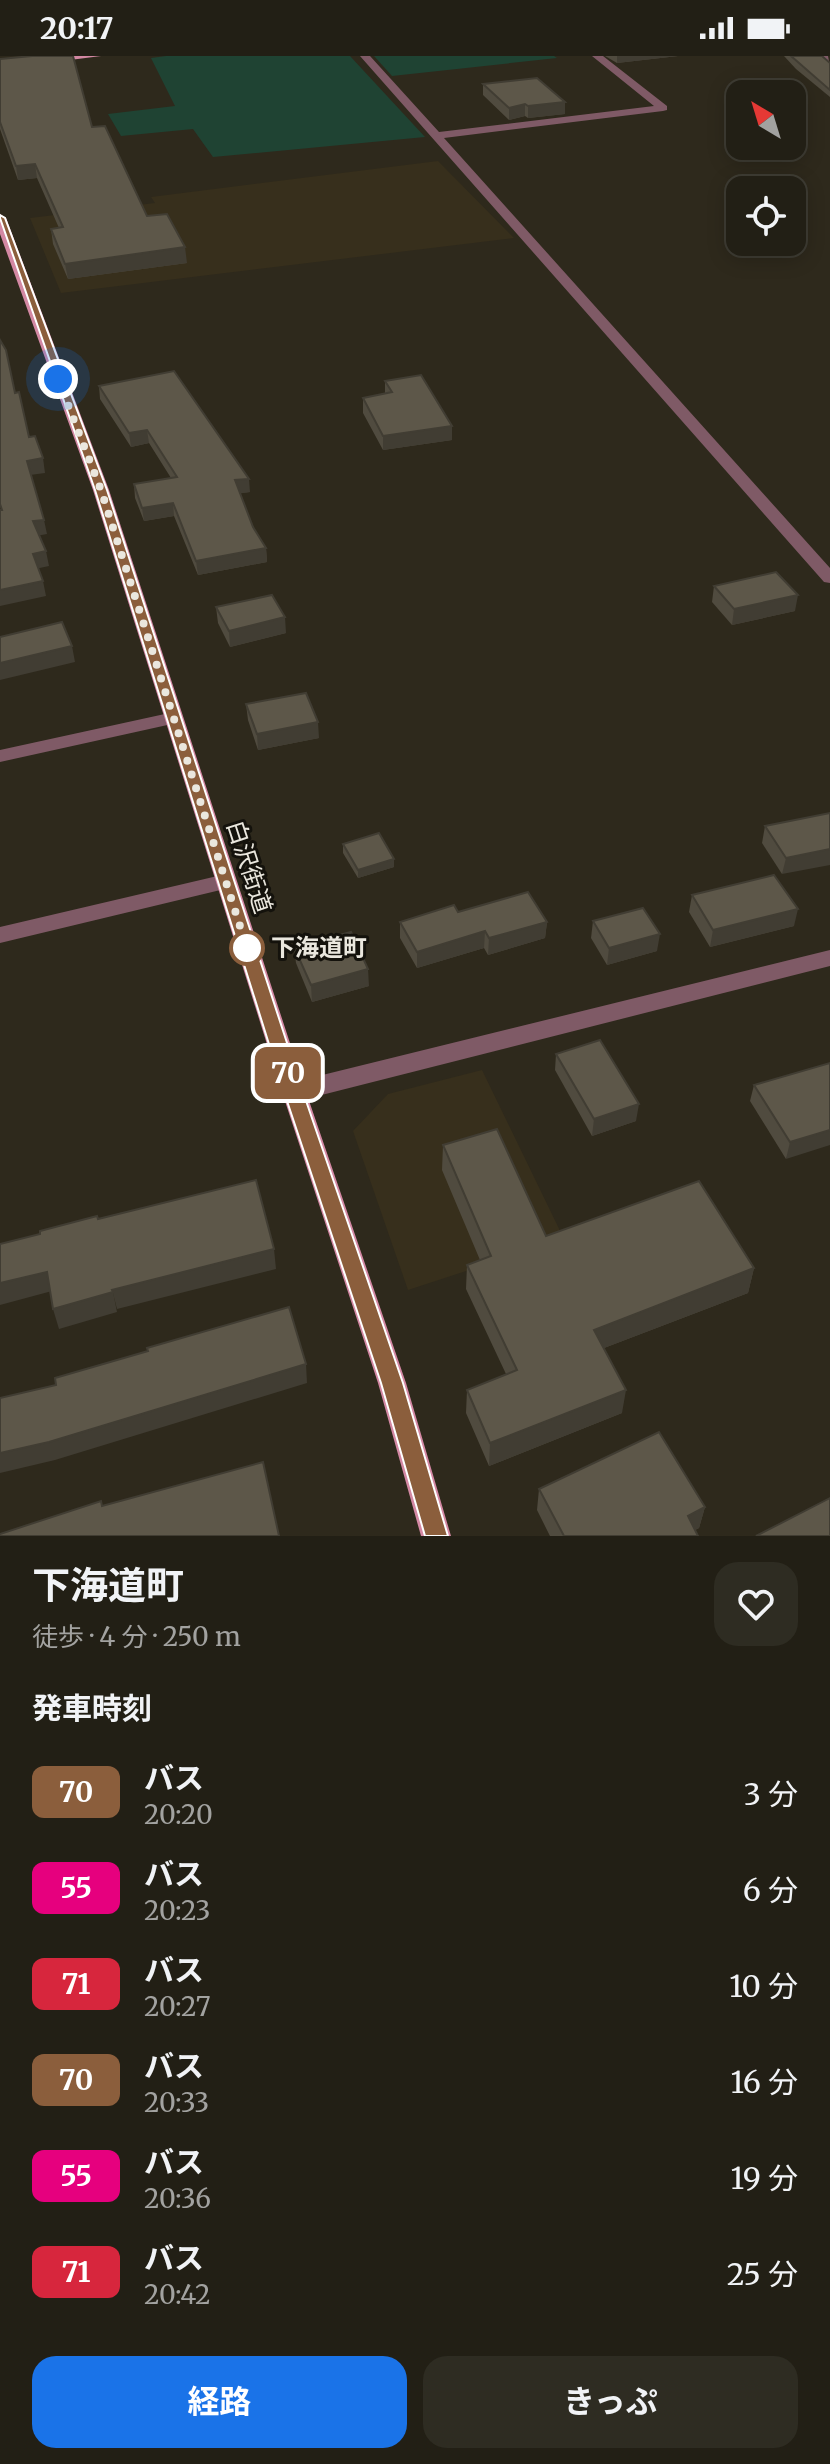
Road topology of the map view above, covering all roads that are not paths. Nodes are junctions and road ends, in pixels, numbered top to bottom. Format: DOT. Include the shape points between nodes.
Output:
graph roads {
  1 [pos="96,56"];
  2 [pos="365,56"];
  3 [pos="597,56"];
  4 [pos="823,56"];
  5 [pos="830,64"];
  6 [pos="0,66"];
  7 [pos="436,136"];
  8 [pos="0,218"];
  9 [pos="830,578"];
  10 [pos="174,718"];
  11 [pos="0,756"];
  12 [pos="226,882"];
  13 [pos="0,935"];
  14 [pos="830,958"];
  15 [pos="294,1092"];
  16 [pos="436,1536"];
  1 -- 6 [label="main road"];
  2 -- 7 [label="street"];
  3 -- 7 [label="street" via="663,108"];
  4 -- 5 [label="street"];
  7 -- 9 [label="street"];
  8 -- 10 [label="main road, 白沢街道" via="101,490"];
  10 -- 11 [label="street"];
  10 -- 12 [label="main road, 白沢街道"];
  12 -- 13 [label="street"];
  12 -- 15 [label="main road, 白沢街道"];
  14 -- 15 [label="street"];
  15 -- 16 [label="main road, 白沢街道" via="392,1383"];
}
